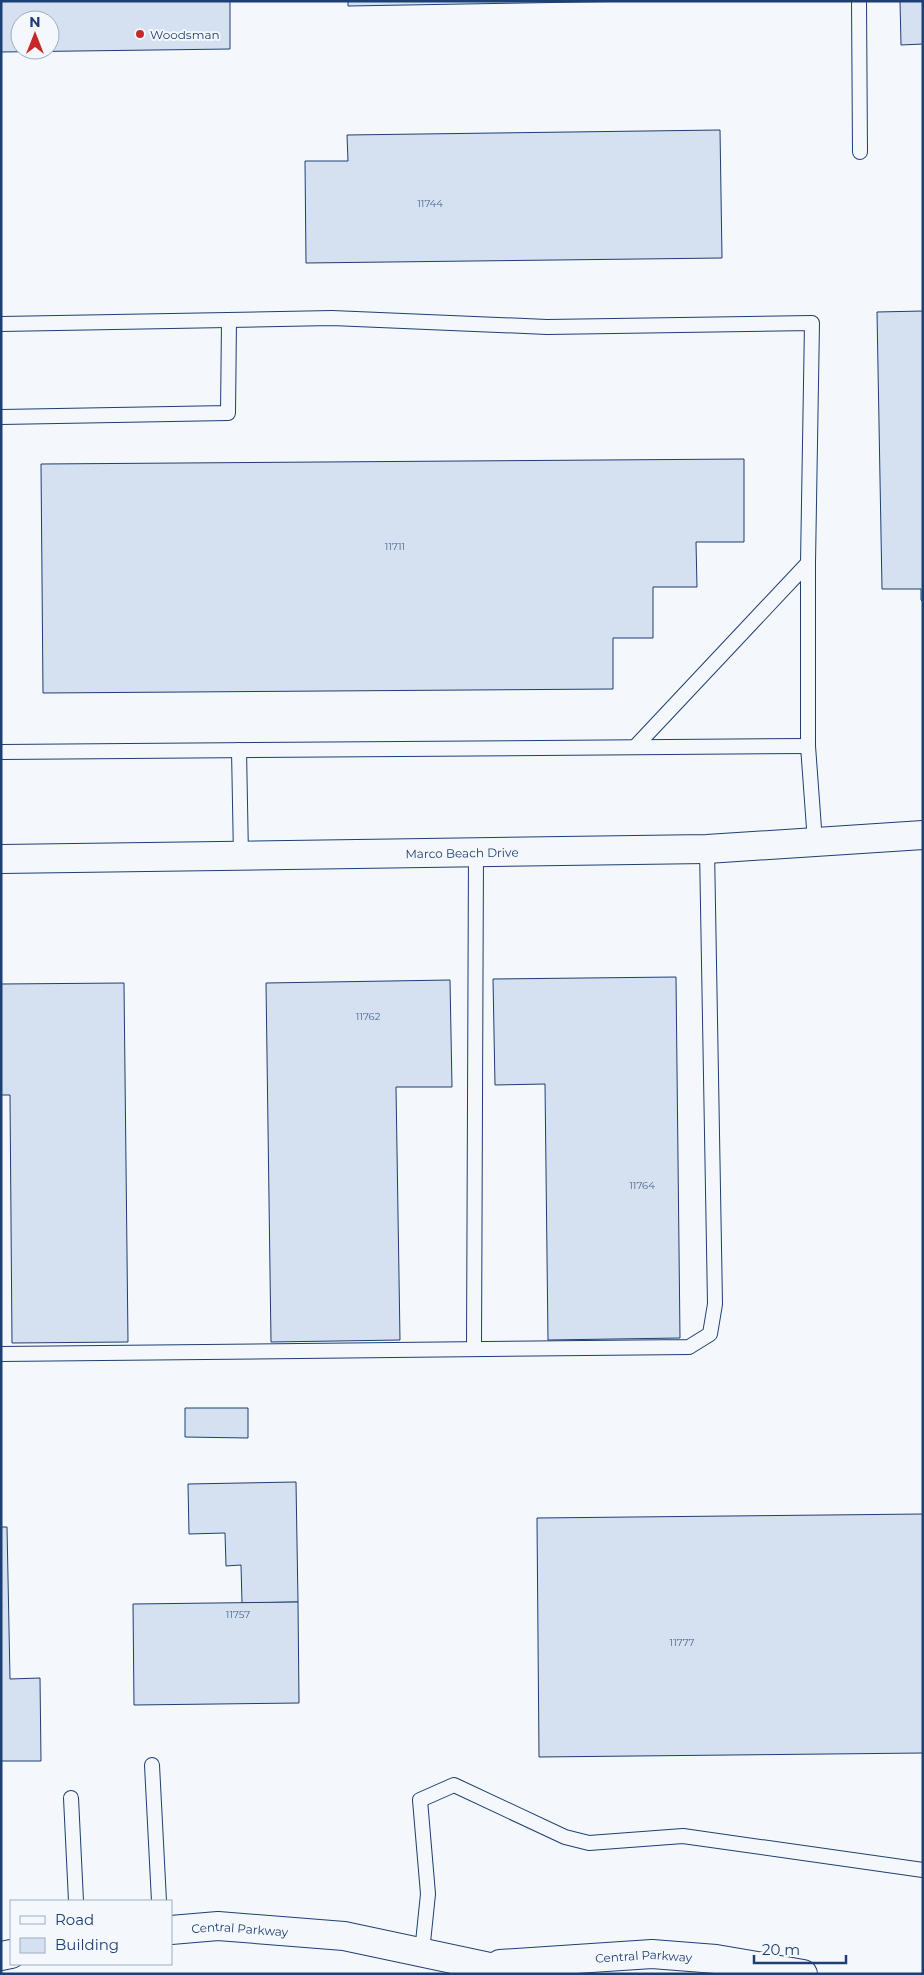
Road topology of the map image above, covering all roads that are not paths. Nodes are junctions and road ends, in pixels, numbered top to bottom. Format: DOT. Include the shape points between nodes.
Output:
graph roads {
  1 [pos="859,1"];
  2 [pos="860,152"];
  3 [pos="229,321"];
  4 [pos="1,324"];
  5 [pos="1,417"];
  6 [pos="808,563"];
  7 [pos="808,746"];
  8 [pos="635,747"];
  9 [pos="239,750"];
  10 [pos="1,752"];
  11 [pos="923,835"];
  12 [pos="815,842"];
  13 [pos="707,849"];
  14 [pos="476,852"];
  15 [pos="241,856"];
  16 [pos="1,859"];
  17 [pos="474,1349"];
  18 [pos="1,1354"];
  19 [pos="152,1766"];
  20 [pos="71,1798"];
  21 [pos="923,1870"];
  22 [pos="76,1900"];
  23 [pos="159,1900"];
  24 [pos="172,1930"];
  25 [pos="422,1952"];
  26 [pos="484,1965"];
  27 [pos="449,1966"];
  28 [pos="523,1974"];
  29 [pos="802,1974"];
  1 -- 2 [label="lane"];
  3 -- 4 [label="lane"];
  3 -- 5 [label="lane" via="228,413"];
  3 -- 6 [label="lane" via="332,318 547,327 812,324"];
  6 -- 7 [label="lane"];
  6 -- 8 [label="lane"];
  7 -- 8 [label="lane"];
  7 -- 12 [label="lane"];
  8 -- 9 [label="lane"];
  9 -- 10 [label="lane"];
  9 -- 15 [label="lane"];
  11 -- 12 [label="street, Marco Beach Drive"];
  12 -- 13 [label="street, Marco Beach Drive"];
  13 -- 14 [label="street, Marco Beach Drive"];
  13 -- 17 [label="lane" via="715,1304 710,1334 689,1347"];
  14 -- 15 [label="street, Marco Beach Drive"];
  14 -- 17 [label="lane"];
  15 -- 16 [label="street, Marco Beach Drive"];
  17 -- 18 [label="lane"];
  19 -- 23 [label="lane"];
  20 -- 22 [label="lane"];
  21 -- 25 [label="lane" via="683,1836 589,1843 565,1837 454,1785 420,1800 428,1894"];
  24 -- 25 [label="street, Central Parkway" via="218,1926 344,1936"];
  25 -- 27 [label="street, Central Parkway"];
  26 -- 27 [label="street, Central Parkway"];
  26 -- 28 [label="street, Central Parkway"];
  26 -- 29 [label="street, Central Parkway" via="652,1954 716,1959"];
}
